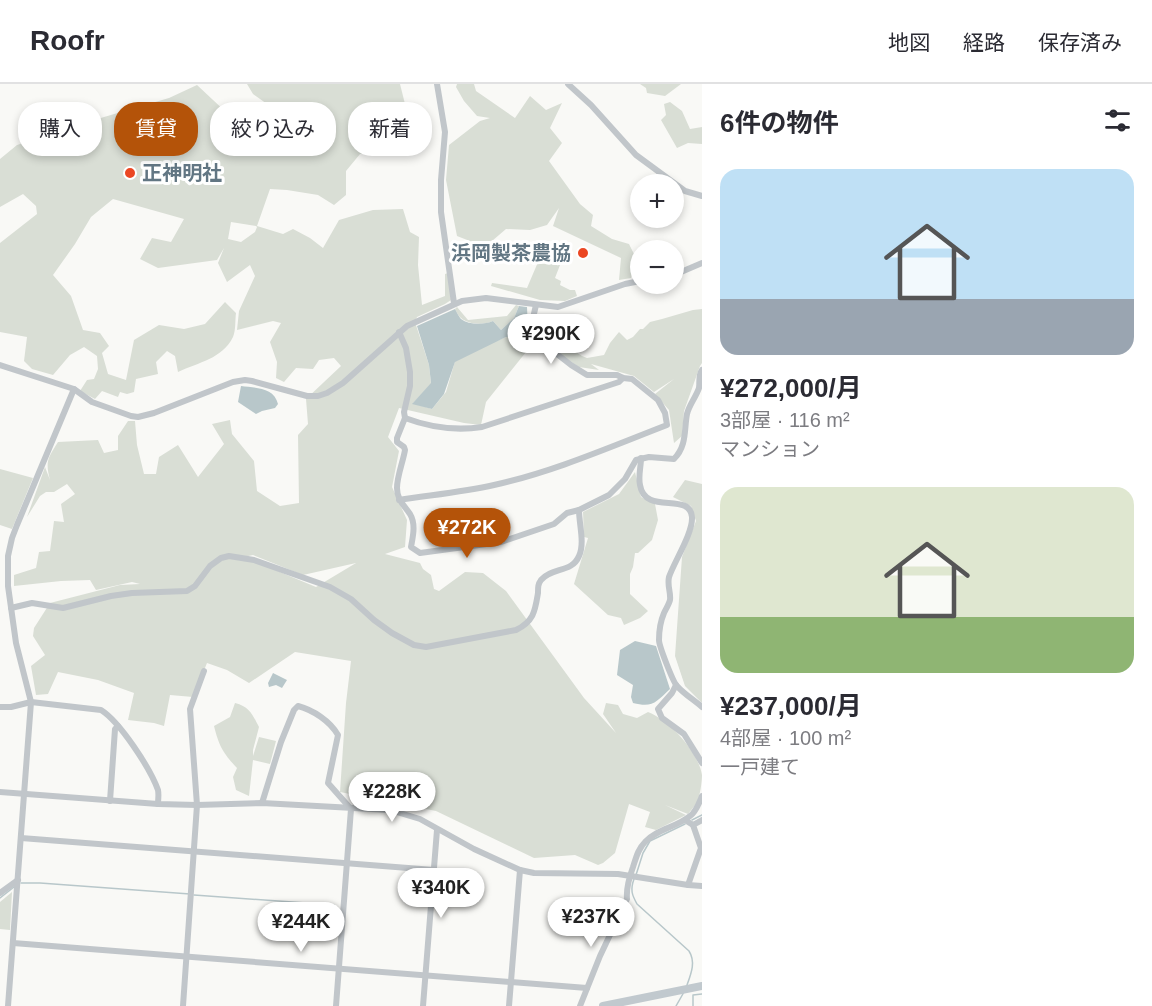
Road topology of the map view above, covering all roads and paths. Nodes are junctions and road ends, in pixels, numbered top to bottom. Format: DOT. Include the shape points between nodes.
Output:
graph roads {
  1 [pos="437,84"];
  2 [pos="568,84"];
  3 [pos="702,196"];
  4 [pos="702,263"];
  5 [pos="684,270"];
  6 [pos="630,283"];
  7 [pos="454,303"];
  8 [pos="536,305"];
  9 [pos="399,332"];
  10 [pos="0,365"];
  11 [pos="702,370"];
  12 [pos="623,378"];
  13 [pos="74,389"];
  14 [pos="405,418"];
  15 [pos="641,458"];
  16 [pos="399,500"];
  17 [pos="579,510"];
  18 [pos="0,584"];
  19 [pos="8,586"];
  20 [pos="11,608"];
  21 [pos="204,671"];
  22 [pos="676,685"];
  23 [pos="31,702"];
  24 [pos="0,707"];
  25 [pos="702,707"];
  26 [pos="118,726"];
  27 [pos="702,763"];
  28 [pos="0,792"];
  29 [pos="25,794"];
  30 [pos="702,796"];
  31 [pos="110,801"];
  32 [pos="262,803"];
  33 [pos="159,804"];
  34 [pos="197,805"];
  35 [pos="351,809"];
  36 [pos="685,820"];
  37 [pos="702,820"];
  38 [pos="693,825"];
  39 [pos="436,830"];
  40 [pos="21,838"];
  41 [pos="194,852"];
  42 [pos="347,864"];
  43 [pos="434,870"];
  44 [pos="519,870"];
  45 [pos="630,876"];
  46 [pos="18,880"];
  47 [pos="688,885"];
  48 [pos="702,886"];
  49 [pos="0,893"];
  50 [pos="13,943"];
  51 [pos="186,956"];
  52 [pos="339,969"];
  53 [pos="424,975"];
  54 [pos="510,981"];
  55 [pos="702,986"];
  56 [pos="587,988"];
  57 [pos="8,1006"];
  58 [pos="183,1006"];
  59 [pos="336,1006"];
  60 [pos="423,1006"];
  61 [pos="508,1006"];
  62 [pos="580,1006"];
  63 [pos="603,1006"];
  1 -- 7 [label="street" via="445,132 441,212"];
  2 -- 3 [label="street" via="636,155 685,191"];
  4 -- 5 [label="street"];
  6 -- 8 [label="street" via="558,307"];
  7 -- 8 [label="street" via="486,298"];
  7 -- 9 [label="street"];
  8 -- 12 [label="street" via="533,318 553,351 587,375"];
  9 -- 13 [label="street" via="343,383 318,396 245,380 138,417 92,402"];
  9 -- 14 [label="street" via="410,372"];
  10 -- 13 [label="street"];
  11 -- 15 [label="street" via="677,455 674,459"];
  12 -- 14 [label="street" via="482,428 452,429"];
  12 -- 16 [label="street" via="632,379 658,400 667,425 598,453 519,478"];
  13 -- 19 [label="street" via="12,538"];
  14 -- 16 [label="street" via="397,438 405,450 397,489"];
  15 -- 17 [label="street" via="609,495"];
  15 -- 22 [label="street" via="640,487 646,498 686,506 692,514 669,578 670,600 659,641"];
  16 -- 17 [label="street" via="411,515 411,547 420,553 508,540 554,524 567,513"];
  17 -- 20 [label="street" via="579,557 574,564 542,578 529,622 516,630 426,647 392,633 330,587 229,556 210,566 187,591 132,593 63,608 32,603"];
  18 -- 19 [label="street"];
  19 -- 20 [label="street"];
  20 -- 23 [label="street"];
  21 -- 34 [label="street" via="190,709"];
  22 -- 25 [label="street"];
  22 -- 27 [label="street" via="658,709 662,718 684,734"];
  23 -- 24 [label="street"];
  23 -- 26 [label="street" via="101,710"];
  23 -- 29 [label="street"];
  26 -- 31 [label="street"];
  26 -- 33 [label="street" via="140,756 158,792"];
  28 -- 29 [label="street"];
  29 -- 31 [label="street"];
  29 -- 40 [label="street"];
  30 -- 36 [label="street"];
  31 -- 33 [label="street"];
  32 -- 34 [label="street"];
  32 -- 35 [label="street"];
  32 -- 35 [label="street" via="281,742 298,706 334,727 338,735 328,783"];
  33 -- 34 [label="street"];
  34 -- 41 [label="street"];
  35 -- 39 [label="street" via="390,810 420,819"];
  35 -- 42 [label="street"];
  36 -- 38 [label="street"];
  36 -- 45 [label="street" via="646,840"];
  37 -- 38 [label="street"];
  38 -- 47 [label="street" via="701,848"];
  39 -- 43 [label="street"];
  39 -- 44 [label="street"];
  40 -- 41 [label="street"];
  40 -- 46 [label="street"];
  41 -- 42 [label="street"];
  41 -- 51 [label="street"];
  42 -- 43 [label="street"];
  42 -- 52 [label="street"];
  43 -- 53 [label="street"];
  44 -- 45 [label="street"];
  44 -- 54 [label="street"];
  45 -- 47 [label="street"];
  45 -- 56 [label="street" via="627,899"];
  46 -- 49 [label="street"];
  46 -- 50 [label="street"];
  47 -- 48 [label="street"];
  50 -- 51 [label="street"];
  50 -- 57 [label="street"];
  51 -- 52 [label="street"];
  51 -- 58 [label="street"];
  52 -- 53 [label="street"];
  52 -- 59 [label="street"];
  53 -- 54 [label="street"];
  53 -- 60 [label="street"];
  54 -- 56 [label="street"];
  54 -- 61 [label="street"];
  55 -- 63 [label="main road"];
  56 -- 62 [label="street"];
}
